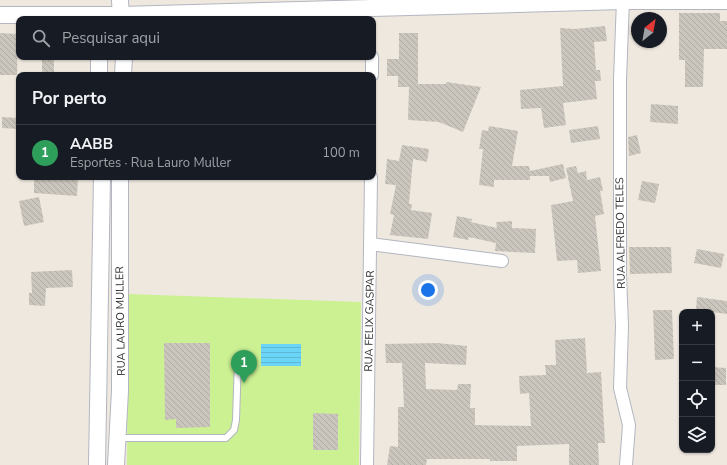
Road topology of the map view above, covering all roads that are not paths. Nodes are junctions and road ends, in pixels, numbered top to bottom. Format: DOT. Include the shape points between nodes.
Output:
graph roads {
  1 [pos="623,1"];
  2 [pos="727,1"];
  3 [pos="373,9"];
  4 [pos="97,11"];
  5 [pos="121,11"];
  6 [pos="0,15"];
  7 [pos="99,60"];
  8 [pos="124,60"];
  9 [pos="372,60"];
  10 [pos="99,72"];
  11 [pos="123,72"];
  12 [pos="372,72"];
  13 [pos="102,180"];
  14 [pos="120,180"];
  15 [pos="371,180"];
  16 [pos="370,244"];
  17 [pos="502,261"];
  18 [pos="238,359"];
  19 [pos="118,438"];
  20 [pos="97,465"];
  21 [pos="116,465"];
  22 [pos="367,465"];
  23 [pos="626,465"];
  1 -- 2 [label="street"];
  1 -- 3 [label="street"];
  1 -- 23 [label="street, RUA ALFREDO TELES" via="620,87 620,388 629,425"];
  3 -- 5 [label="street"];
  4 -- 5 [label="street"];
  4 -- 6 [label="street"];
  7 -- 10 [label="street"];
  8 -- 11 [label="street"];
  9 -- 12 [label="street"];
  13 -- 20 [label="street, RUA LAURO MULLER"];
  14 -- 19 [label="street, RUA LAURO MULLER"];
  15 -- 16 [label="street, RUA FELIX GASPAR"];
  16 -- 17 [label="street"];
  16 -- 22 [label="street, RUA FELIX GASPAR"];
  18 -- 19 [label="lane" via="236,420 234,430 226,438"];
  19 -- 21 [label="street, RUA LAURO MULLER"];
}
